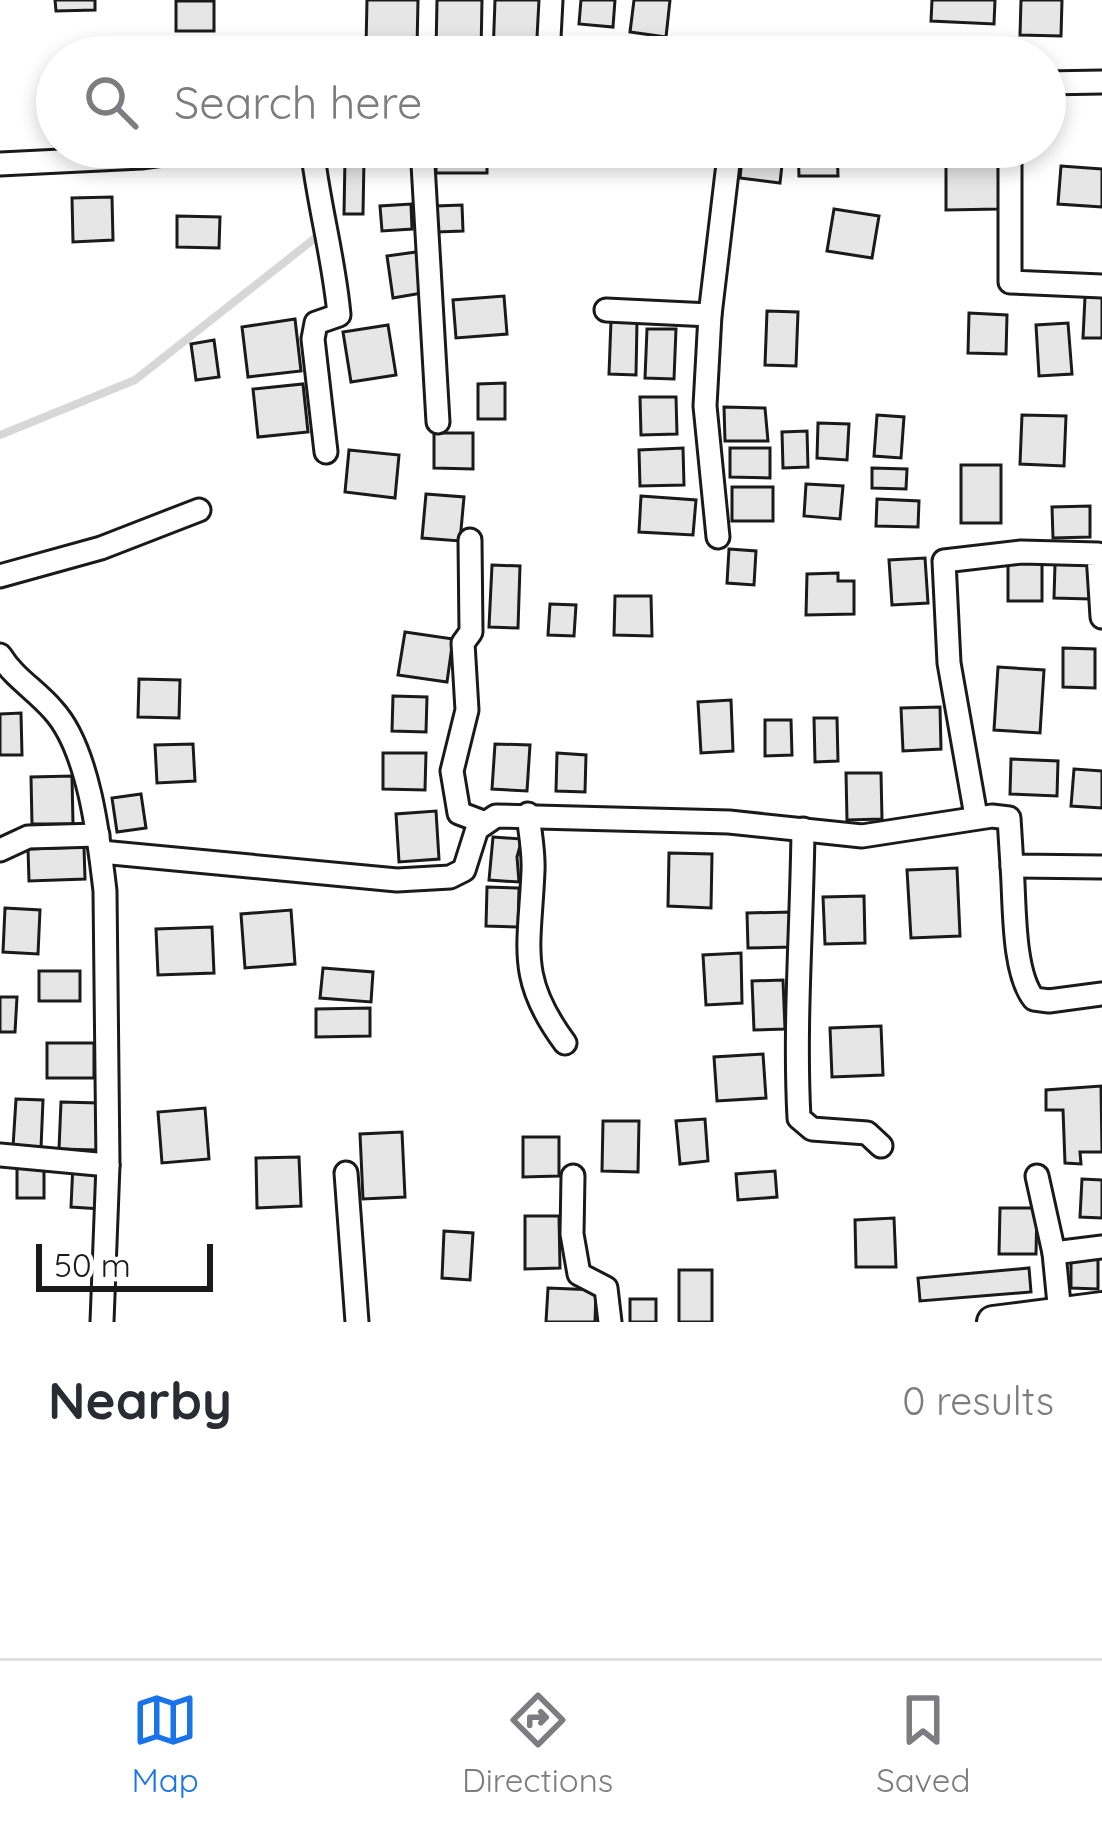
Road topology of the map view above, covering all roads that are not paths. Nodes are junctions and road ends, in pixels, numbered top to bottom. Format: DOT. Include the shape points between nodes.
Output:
graph roads {
  1 [pos="550,0"];
  2 [pos="549,36"];
  3 [pos="1102,82"];
  4 [pos="1066,83"];
  5 [pos="36,162"];
  6 [pos="0,164"];
  7 [pos="314,168"];
  8 [pos="423,168"];
  9 [pos="728,168"];
  10 [pos="1010,168"];
  11 [pos="1102,286"];
  12 [pos="606,310"];
  13 [pos="710,315"];
  14 [pos="438,422"];
  15 [pos="326,452"];
  16 [pos="199,510"];
  17 [pos="718,537"];
  18 [pos="470,540"];
  19 [pos="0,576"];
  20 [pos="1102,617"];
  21 [pos="0,656"];
  22 [pos="528,814"];
  23 [pos="976,816"];
  24 [pos="483,822"];
  25 [pos="803,830"];
  26 [pos="99,844"];
  27 [pos="0,850"];
  28 [pos="1012,866"];
  29 [pos="1102,867"];
  30 [pos="1102,994"];
  31 [pos="566,1043"];
  32 [pos="881,1146"];
  33 [pos="0,1156"];
  34 [pos="108,1165"];
  35 [pos="346,1173"];
  36 [pos="573,1176"];
  37 [pos="1037,1176"];
  38 [pos="1102,1247"];
  39 [pos="1054,1253"];
  40 [pos="1102,1308"];
  41 [pos="1060,1314"];
  42 [pos="101,1322"];
  43 [pos="357,1322"];
  44 [pos="610,1322"];
  45 [pos="994,1322"];
  1 -- 2 [label="street"];
  3 -- 4 [label="street"];
  5 -- 6 [label="street"];
  7 -- 15 [label="street" via="339,315 316,323 313,339"];
  8 -- 14 [label="street"];
  9 -- 13 [label="street"];
  10 -- 11 [label="street" via="1010,282"];
  12 -- 13 [label="street"];
  13 -- 17 [label="street" via="705,406"];
  16 -- 19 [label="street"];
  18 -- 24 [label="street" via="467,710 452,771 459,813"];
  20 -- 23 [label="street" via="1098,554 944,561 949,664"];
  21 -- 26 [label="street" via="56,712 77,750"];
  22 -- 24 [label="street"];
  22 -- 25 [label="street"];
  22 -- 31 [label="street" via="526,951 546,1017"];
  23 -- 25 [label="street" via="862,836"];
  23 -- 28 [label="street" via="1009,818"];
  24 -- 26 [label="street" via="464,870 428,880"];
  25 -- 32 [label="street" via="799,1118 812,1129 867,1133"];
  26 -- 27 [label="street" via="28,837"];
  26 -- 34 [label="street"];
  28 -- 29 [label="street"];
  28 -- 30 [label="street" via="1027,990 1049,1001"];
  33 -- 34 [label="street"];
  34 -- 42 [label="street"];
  35 -- 43 [label="street"];
  36 -- 44 [label="street" via="579,1274 606,1288"];
  37 -- 39 [label="street"];
  38 -- 39 [label="street"];
  39 -- 41 [label="street"];
  40 -- 41 [label="street"];
  41 -- 45 [label="street"];
}
